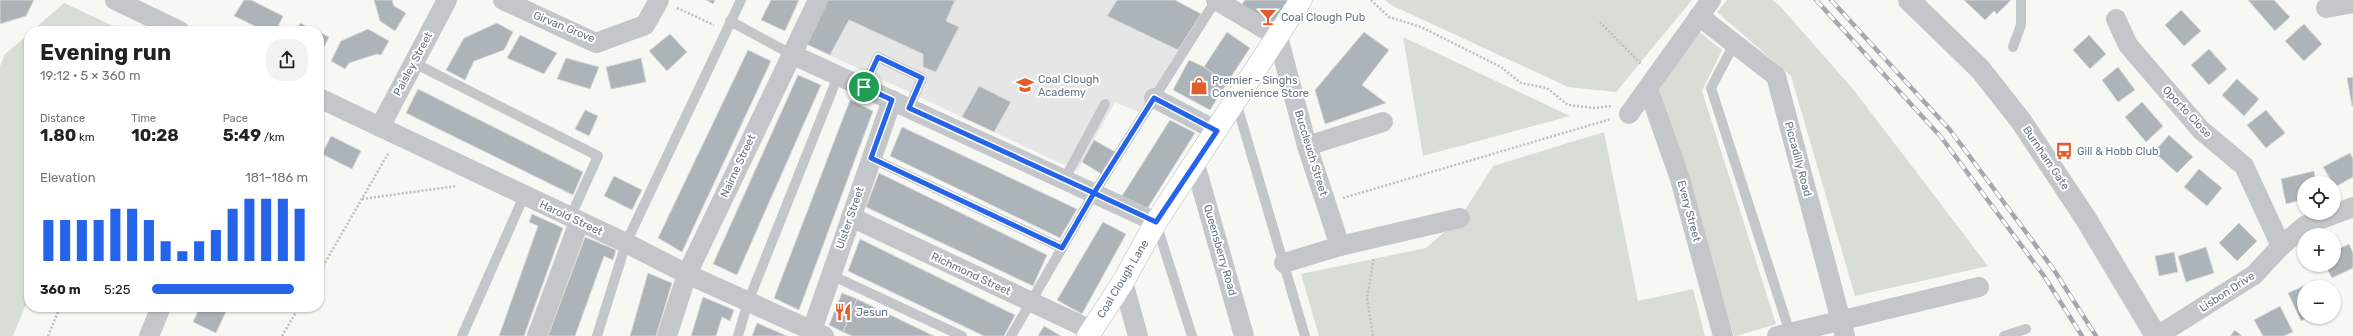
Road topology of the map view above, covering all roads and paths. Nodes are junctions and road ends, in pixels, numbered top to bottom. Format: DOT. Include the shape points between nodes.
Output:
graph roads {
  1 [pos="115,0"];
  2 [pos="446,0"];
  3 [pos="503,0"];
  4 [pos="741,0"];
  5 [pos="818,0"];
  6 [pos="1301,0"];
  7 [pos="1371,0"];
  8 [pos="1711,0"];
  9 [pos="1909,0"];
  10 [pos="2021,0"];
  11 [pos="1222,1"];
  12 [pos="666,3"];
  13 [pos="2353,3"];
  14 [pos="2326,8"];
  15 [pos="1699,16"];
  16 [pos="2116,19"];
  17 [pos="1600,22"];
  18 [pos="170,26"];
  19 [pos="728,26"];
  20 [pos="1278,37"];
  21 [pos="1734,44"];
  22 [pos="2013,47"];
  23 [pos="791,54"];
  24 [pos="414,63"];
  25 [pos="838,76"];
  26 [pos="1651,83"];
  27 [pos="864,87"];
  28 [pos="1154,98"];
  29 [pos="324,100"];
  30 [pos="1236,101"];
  31 [pos="900,104"];
  32 [pos="1105,104"];
  33 [pos="1629,114"];
  34 [pos="1383,122"];
  35 [pos="380,127"];
  36 [pos="1217,131"];
  37 [pos="398,136"];
  38 [pos="1307,146"];
  39 [pos="871,158"];
  40 [pos="1195,164"];
  41 [pos="1064,180"];
  42 [pos="460,186"];
  43 [pos="1094,193"];
  44 [pos="524,196"];
  45 [pos="362,199"];
  46 [pos="1326,203"];
  47 [pos="2353,207"];
  48 [pos="851,217"];
  49 [pos="1460,218"];
  50 [pos="574,220"];
  51 [pos="1156,222"];
  52 [pos="1377,237"];
  53 [pos="626,243"];
  54 [pos="1340,246"];
  55 [pos="2281,246"];
  56 [pos="1062,248"];
  57 [pos="1284,263"];
  58 [pos="324,264"];
  59 [pos="687,274"];
  60 [pos="831,275"];
  61 [pos="1123,282"];
  62 [pos="1979,287"];
  63 [pos="748,302"];
  64 [pos="1031,302"];
  65 [pos="58,312"];
  66 [pos="160,312"];
  67 [pos="296,312"];
  68 [pos="1843,328"];
  69 [pos="2026,329"];
  70 [pos="1090,333"];
  71 [pos="815,334"];
  72 [pos="1786,335"];
  73 [pos="48,336"];
  74 [pos="149,336"];
  75 [pos="282,336"];
  76 [pos="462,336"];
  77 [pos="537,336"];
  78 [pos="597,336"];
  79 [pos="667,336"];
  80 [pos="738,336"];
  81 [pos="962,336"];
  82 [pos="1011,336"];
  83 [pos="1138,336"];
  84 [pos="1192,336"];
  85 [pos="1244,336"];
  86 [pos="1305,336"];
  87 [pos="1373,336"];
  88 [pos="1723,336"];
  89 [pos="2004,336"];
  90 [pos="2157,336"];
  1 -- 18 [label="street"];
  2 -- 24 [label="street, Paisley Street"];
  3 -- 12 [label="street, Girvan Grove" via="596,42 646,25"];
  4 -- 19 [label="lane"];
  5 -- 23 [label="street, Nairne Street"];
  6 -- 20 [label="main road, Coal Clough Lane"];
  7 -- 33 [label="path" via="1389,17 1428,30 1500,67 1521,83 1547,88 1568,105 1595,108 1613,106"];
  8 -- 15 [label="street"];
  9 -- 90 [label="street, Burnham Gate" via="1980,69 2021,121 2086,218"];
  10 -- 22 [label="lane" via="2021,25"];
  11 -- 20 [label="street"];
  11 -- 28 [label="lane"];
  12 -- 19 [label="path"];
  13 -- 14 [label="street"];
  15 -- 21 [label="street, Piccadilly Road"];
  15 -- 26 [label="street"];
  16 -- 55 [label="street, Oporto Close" via="2128,45 2201,130 2244,166"];
  17 -- 26 [label="path"];
  19 -- 23 [label="lane"];
  19 -- 53 [label="lane"];
  20 -- 30 [label="main road, Coal Clough Lane"];
  20 -- 38 [label="street, Buccleuch Street"];
  21 -- 68 [label="street, Piccadilly Road" via="1776,76"];
  21 -- 72 [label="lane" via="1711,88"];
  23 -- 25 [label="street"];
  23 -- 59 [label="street, Nairne Street"];
  24 -- 35 [label="street, Paisley Street"];
  24 -- 50 [label="lane" via="598,156"];
  25 -- 27 [label="street"];
  25 -- 63 [label="lane"];
  26 -- 33 [label="street"];
  26 -- 88 [label="street, Every Street"];
  27 -- 31 [label="street"];
  27 -- 31 [label="lane" via="878,57 922,78"];
  28 -- 36 [label="street"];
  28 -- 43 [label="lane"];
  29 -- 35 [label="street, Harold Street"];
  30 -- 36 [label="main road, Coal Clough Lane"];
  30 -- 57 [label="lane"];
  31 -- 39 [label="street, Ulster Street"];
  31 -- 41 [label="street"];
  32 -- 41 [label="lane"];
  33 -- 46 [label="path"];
  34 -- 38 [label="street"];
  35 -- 37 [label="street, Harold Street"];
  36 -- 40 [label="main road, Coal Clough Lane"];
  37 -- 44 [label="street, Harold Street"];
  37 -- 45 [label="path"];
  38 -- 46 [label="street, Buccleuch Street"];
  39 -- 48 [label="street, Ulster Street"];
  39 -- 56 [label="lane"];
  40 -- 51 [label="main road, Coal Clough Lane"];
  40 -- 85 [label="street, Queensberry Road"];
  41 -- 43 [label="street"];
  42 -- 45 [label="path"];
  43 -- 51 [label="street"];
  43 -- 56 [label="lane"];
  44 -- 50 [label="street, Harold Street"];
  44 -- 76 [label="lane"];
  45 -- 58 [label="path"];
  46 -- 54 [label="street, Buccleuch Street"];
  47 -- 55 [label="street, Lisbon Drive" via="2306,225"];
  48 -- 60 [label="street, Ulster Street"];
  48 -- 64 [label="street, Richmond Street"];
  49 -- 52 [label="street"];
  50 -- 53 [label="street, Harold Street"];
  50 -- 77 [label="street"];
  51 -- 61 [label="main road, Coal Clough Lane"];
  51 -- 84 [label="lane"];
  52 -- 54 [label="street"];
  52 -- 87 [label="path" via="1367,298"];
  53 -- 59 [label="street, Harold Street"];
  53 -- 78 [label="lane"];
  54 -- 57 [label="street"];
  55 -- 90 [label="street, Lisbon Drive" via="2254,275"];
  56 -- 64 [label="lane"];
  57 -- 86 [label="lane"];
  59 -- 63 [label="street, Harold Street"];
  59 -- 79 [label="street, Nairne Street"];
  60 -- 71 [label="street, Ulster Street"];
  60 -- 81 [label="lane"];
  61 -- 70 [label="main road, Coal Clough Lane"];
  61 -- 83 [label="street"];
  62 -- 68 [label="street"];
  63 -- 71 [label="street, Harold Street"];
  63 -- 80 [label="lane"];
  64 -- 70 [label="street, Richmond Street"];
  64 -- 82 [label="lane"];
  65 -- 73 [label="path"];
  66 -- 74 [label="street"];
  67 -- 75 [label="path"];
  68 -- 72 [label="street"];
  69 -- 89 [label="lane"];
}
